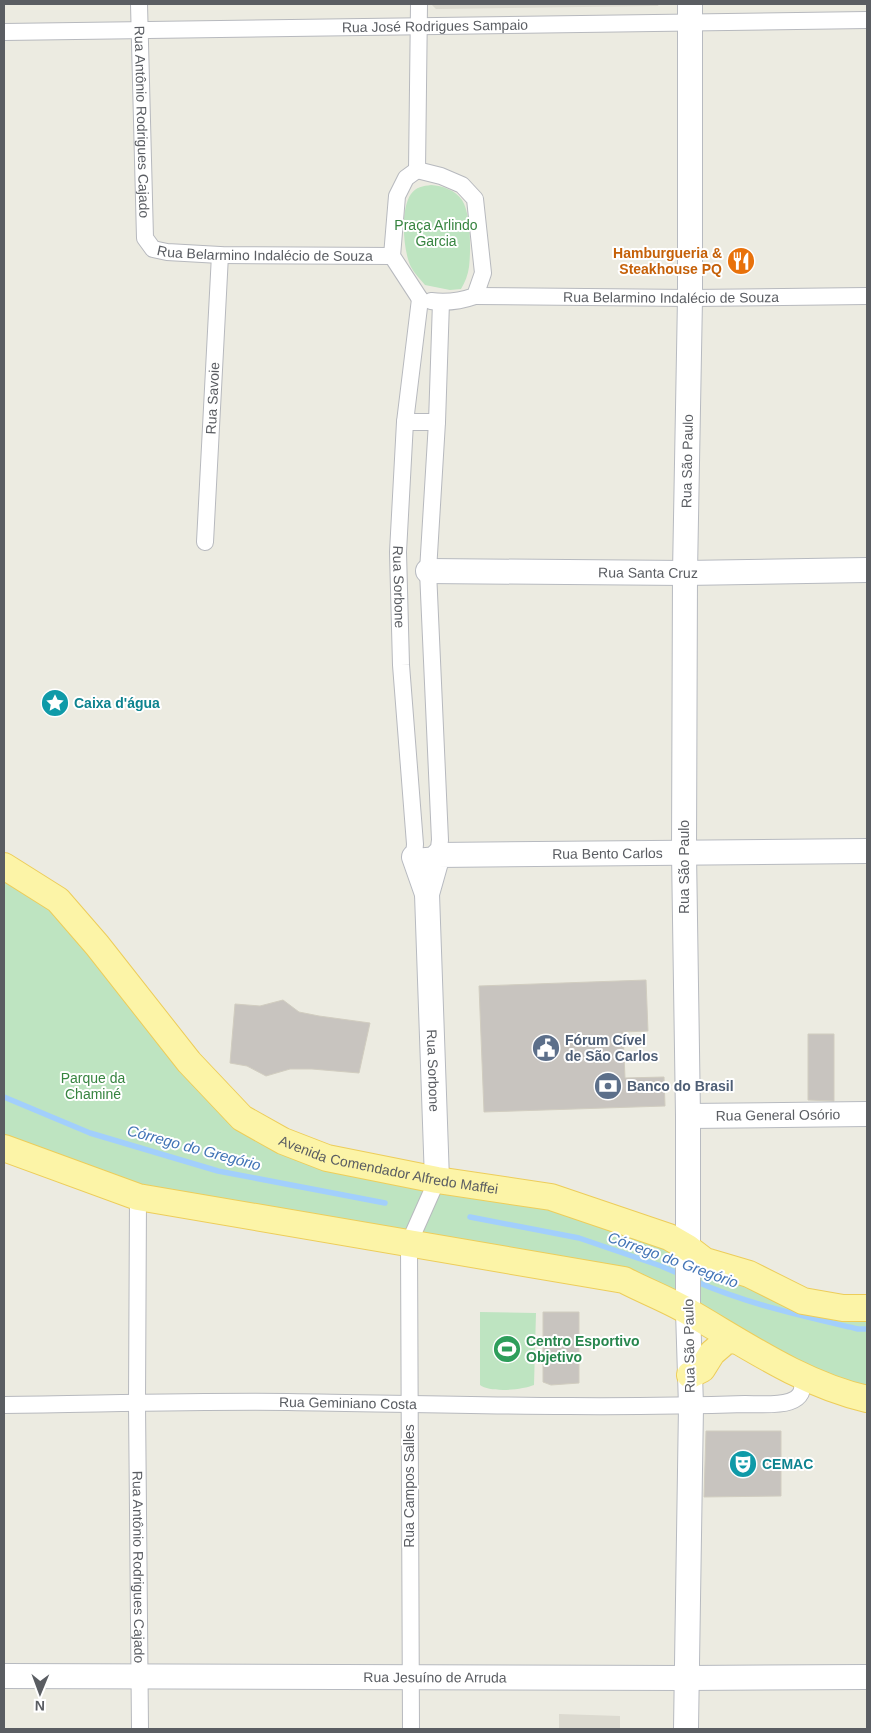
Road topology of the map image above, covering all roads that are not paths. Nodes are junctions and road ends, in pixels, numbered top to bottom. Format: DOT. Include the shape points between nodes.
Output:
graph roads {
  1 [pos="139,4"];
  2 [pos="419,4"];
  3 [pos="690,13"];
  4 [pos="867,20"];
  5 [pos="419,25"];
  6 [pos="139,30"];
  7 [pos="4,32"];
  8 [pos="417,170"];
  9 [pos="145,238"];
  10 [pos="220,255"];
  11 [pos="392,256"];
  12 [pos="475,296"];
  13 [pos="867,296"];
  14 [pos="690,298"];
  15 [pos="420,299"];
  16 [pos="441,302"];
  17 [pos="406,422"];
  18 [pos="436,422"];
  19 [pos="205,542"];
  20 [pos="867,570"];
  21 [pos="428,571"];
  22 [pos="686,573"];
  23 [pos="867,851"];
  24 [pos="684,853"];
  25 [pos="438,855"];
  26 [pos="414,856"];
  27 [pos="4,866"];
  28 [pos="427,894"];
  29 [pos="867,1114"];
  30 [pos="688,1116"];
  31 [pos="4,1148"];
  32 [pos="437,1180"];
  33 [pos="138,1197"];
  34 [pos="409,1243"];
  35 [pos="688,1252"];
  36 [pos="688,1303"];
  37 [pos="867,1308"];
  38 [pos="734,1340"];
  39 [pos="690,1375"];
  40 [pos="800,1376"];
  41 [pos="867,1399"];
  42 [pos="137,1404"];
  43 [pos="409,1404"];
  44 [pos="4,1405"];
  45 [pos="691,1406"];
  46 [pos="4,1676"];
  47 [pos="140,1676"];
  48 [pos="411,1676"];
  49 [pos="867,1677"];
  50 [pos="686,1678"];
  51 [pos="140,1729"];
  52 [pos="411,1729"];
  53 [pos="686,1729"];
  1 -- 6 [label="street, Rua Antônio Rodrigues Cajado"];
  2 -- 5 [label="street"];
  3 -- 4 [label="street, Rua José Rodrigues Sampaio"];
  3 -- 5 [label="street, Rua José Rodrigues Sampaio"];
  3 -- 14 [label="street, Rua São Paulo"];
  5 -- 6 [label="street, Rua José Rodrigues Sampaio"];
  5 -- 8 [label="street"];
  6 -- 7 [label="street, Rua José Rodrigues Sampaio"];
  6 -- 9 [label="street, Rua Antônio Rodrigues Cajado"];
  8 -- 11 [label="street" via="406,178 397,196"];
  8 -- 12 [label="street" via="462,185 475,199 483,273"];
  9 -- 10 [label="street, Rua Belarmino Indalécio de Souza" via="153,249"];
  10 -- 11 [label="street, Rua Belarmino Indalécio de Souza"];
  10 -- 19 [label="street, Rua Savoie"];
  11 -- 15 [label="street"];
  12 -- 14 [label="street, Rua Belarmino Indalécio de Souza"];
  12 -- 16 [label="street"];
  13 -- 14 [label="street, Rua Belarmino Indalécio de Souza"];
  14 -- 22 [label="street, Rua São Paulo"];
  15 -- 16 [label="street"];
  15 -- 17 [label="street, Rua Sorbone"];
  16 -- 18 [label="street, Rua Sorbone"];
  17 -- 18 [label="street"];
  17 -- 26 [label="street, Rua Sorbone" via="398,552 401,665"];
  18 -- 21 [label="street, Rua Sorbone"];
  20 -- 22 [label="street, Rua Santa Cruz"];
  21 -- 22 [label="street, Rua Santa Cruz"];
  21 -- 25 [label="street, Rua Sorbone" via="440,840"];
  22 -- 24 [label="street, Rua São Paulo"];
  23 -- 24 [label="street, Rua Bento Carlos"];
  24 -- 25 [label="street, Rua Bento Carlos"];
  24 -- 30 [label="street, Rua São Paulo"];
  25 -- 26 [label="street"];
  25 -- 28 [label="street, Rua Sorbone"];
  26 -- 28 [label="street, Rua Sorbone"];
  27 -- 32 [label="main road, Avenida Comendador Alfredo Maffei" via="58,900 189,1062 242,1118 283,1141 327,1158"];
  28 -- 32 [label="street, Rua Sorbone"];
  29 -- 30 [label="street, Rua General Osório"];
  30 -- 35 [label="street, Rua São Paulo"];
  31 -- 33 [label="main road"];
  32 -- 34 [label="street, Rua Sorbone"];
  32 -- 35 [label="main road, Avenida Comendador Alfredo Maffei" via="551,1196 669,1237"];
  33 -- 34 [label="main road"];
  33 -- 42 [label="street, Rua Antônio Rodrigues Cajado"];
  34 -- 36 [label="main road" via="624,1280"];
  34 -- 43 [label="street, Rua Campos Salles"];
  35 -- 36 [label="street, Rua São Paulo"];
  35 -- 37 [label="main road, Avenida Comendador Alfredo Maffei" via="705,1261 749,1274 803,1300 843,1308"];
  36 -- 38 [label="main road"];
  36 -- 39 [label="street, Rua São Paulo"];
  38 -- 39 [label="main road" via="726,1341 712,1353 702,1369"];
  38 -- 40 [label="main road"];
  39 -- 45 [label="street, Rua São Paulo"];
  40 -- 41 [label="main road"];
  40 -- 45 [label="street, Rua Geminiano Costa" via="803,1384 800,1396 788,1403"];
  42 -- 43 [label="street, Rua Geminiano Costa"];
  42 -- 44 [label="street, Rua Geminiano Costa"];
  42 -- 47 [label="street, Rua Antônio Rodrigues Cajado"];
  43 -- 45 [label="street, Rua Geminiano Costa"];
  43 -- 48 [label="street, Rua Campos Salles"];
  45 -- 50 [label="street, Rua São Paulo"];
  46 -- 47 [label="street, Rua Jesuíno de Arruda"];
  47 -- 48 [label="street, Rua Jesuíno de Arruda"];
  47 -- 51 [label="street, Rua Antônio Rodrigues Cajado"];
  48 -- 50 [label="street, Rua Jesuíno de Arruda"];
  48 -- 52 [label="street, Rua Campos Salles"];
  49 -- 50 [label="street, Rua Jesuíno de Arruda"];
  50 -- 53 [label="street, Rua São Paulo"];
}
